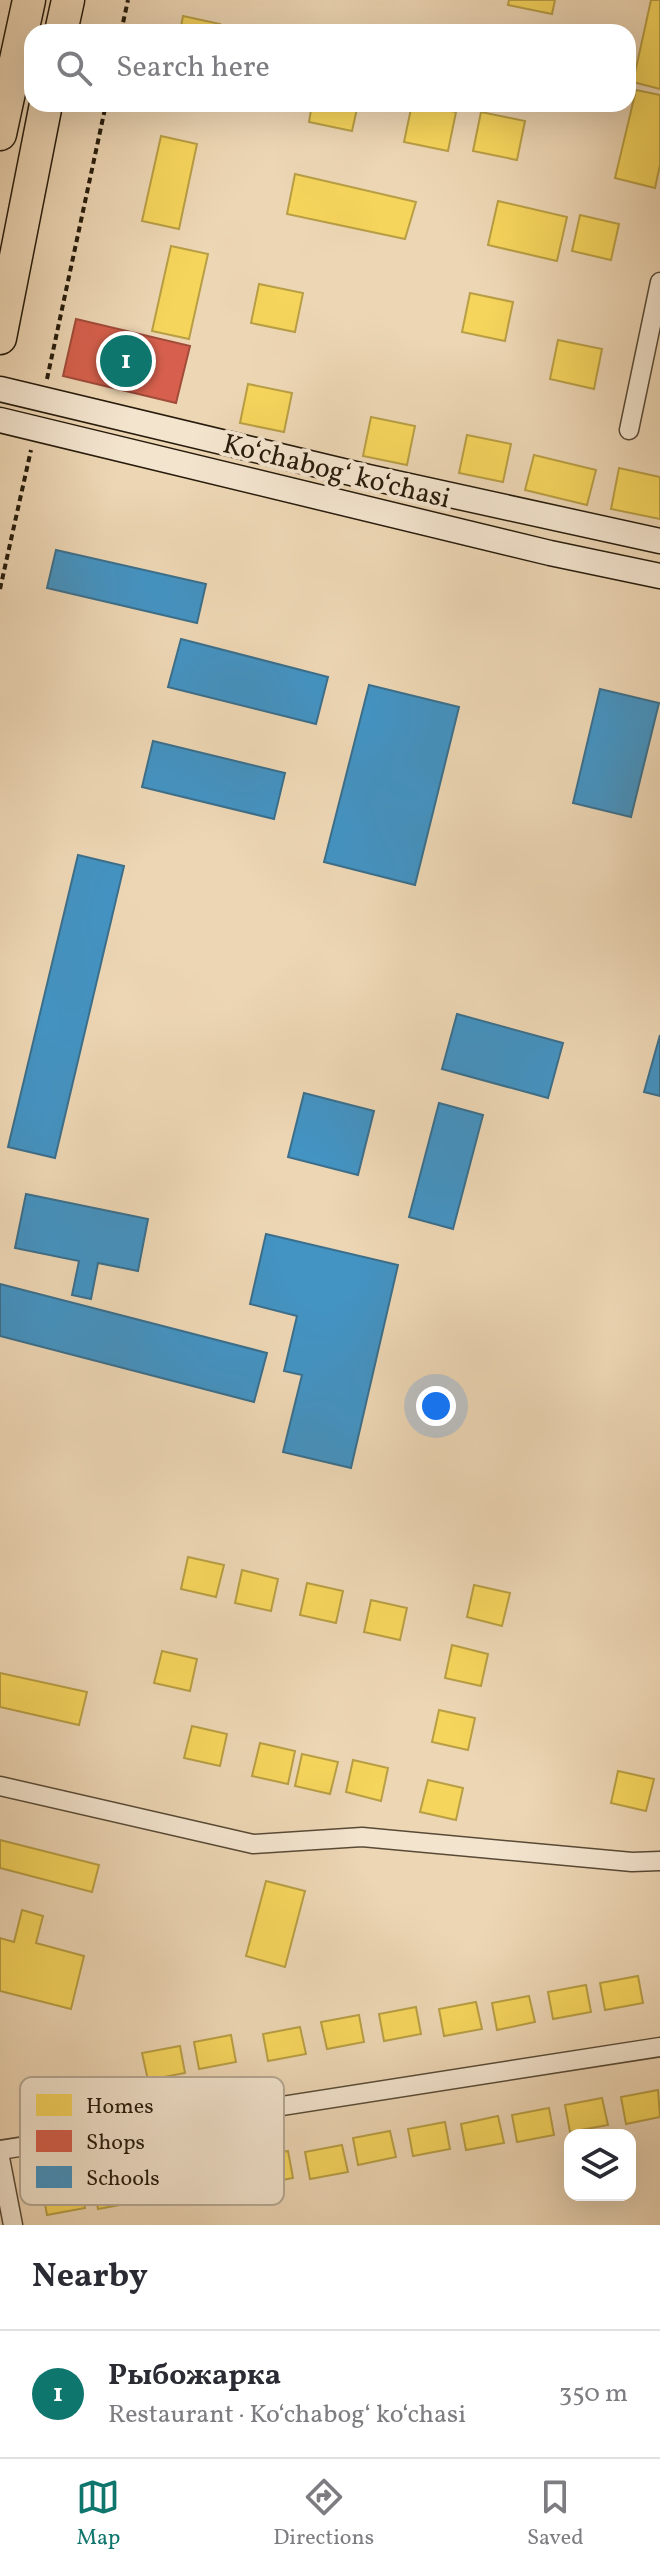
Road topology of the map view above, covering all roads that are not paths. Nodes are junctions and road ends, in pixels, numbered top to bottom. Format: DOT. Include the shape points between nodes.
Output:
graph roads {
  1 [pos="29,0"];
  2 [pos="68,0"];
  3 [pos="63,24"];
  4 [pos="44,112"];
  5 [pos="0,134"];
  6 [pos="660,282"];
  7 [pos="0,338"];
  8 [pos="0,389"];
  9 [pos="0,420"];
  10 [pos="629,430"];
  11 [pos="559,519"];
  12 [pos="660,541"];
  13 [pos="550,553"];
  14 [pos="660,576"];
  15 [pos="0,1786"];
  16 [pos="660,1861"];
  17 [pos="660,2047"];
  18 [pos="284,2106"];
  19 [pos="20,2147"];
  20 [pos="0,2150"];
  21 [pos="0,2158"];
  22 [pos="13,2225"];
  1 -- 5 [label="highway"];
  2 -- 3 [label="highway"];
  4 -- 7 [label="highway"];
  6 -- 10 [label="street"];
  8 -- 11 [label="main road, Ko‘chabog‘ ko‘chasi"];
  9 -- 13 [label="main road, Ko‘chabog‘ ko‘chasi"];
  11 -- 12 [label="main road, Ko‘chabog‘ ko‘chasi"];
  11 -- 13 [label="main road"];
  13 -- 14 [label="main road, Ko‘chabog‘ ko‘chasi"];
  15 -- 16 [label="street" via="253,1844 362,1837 572,1858"];
  17 -- 18 [label="street"];
  19 -- 20 [label="street"];
  21 -- 22 [label="street"];
}
